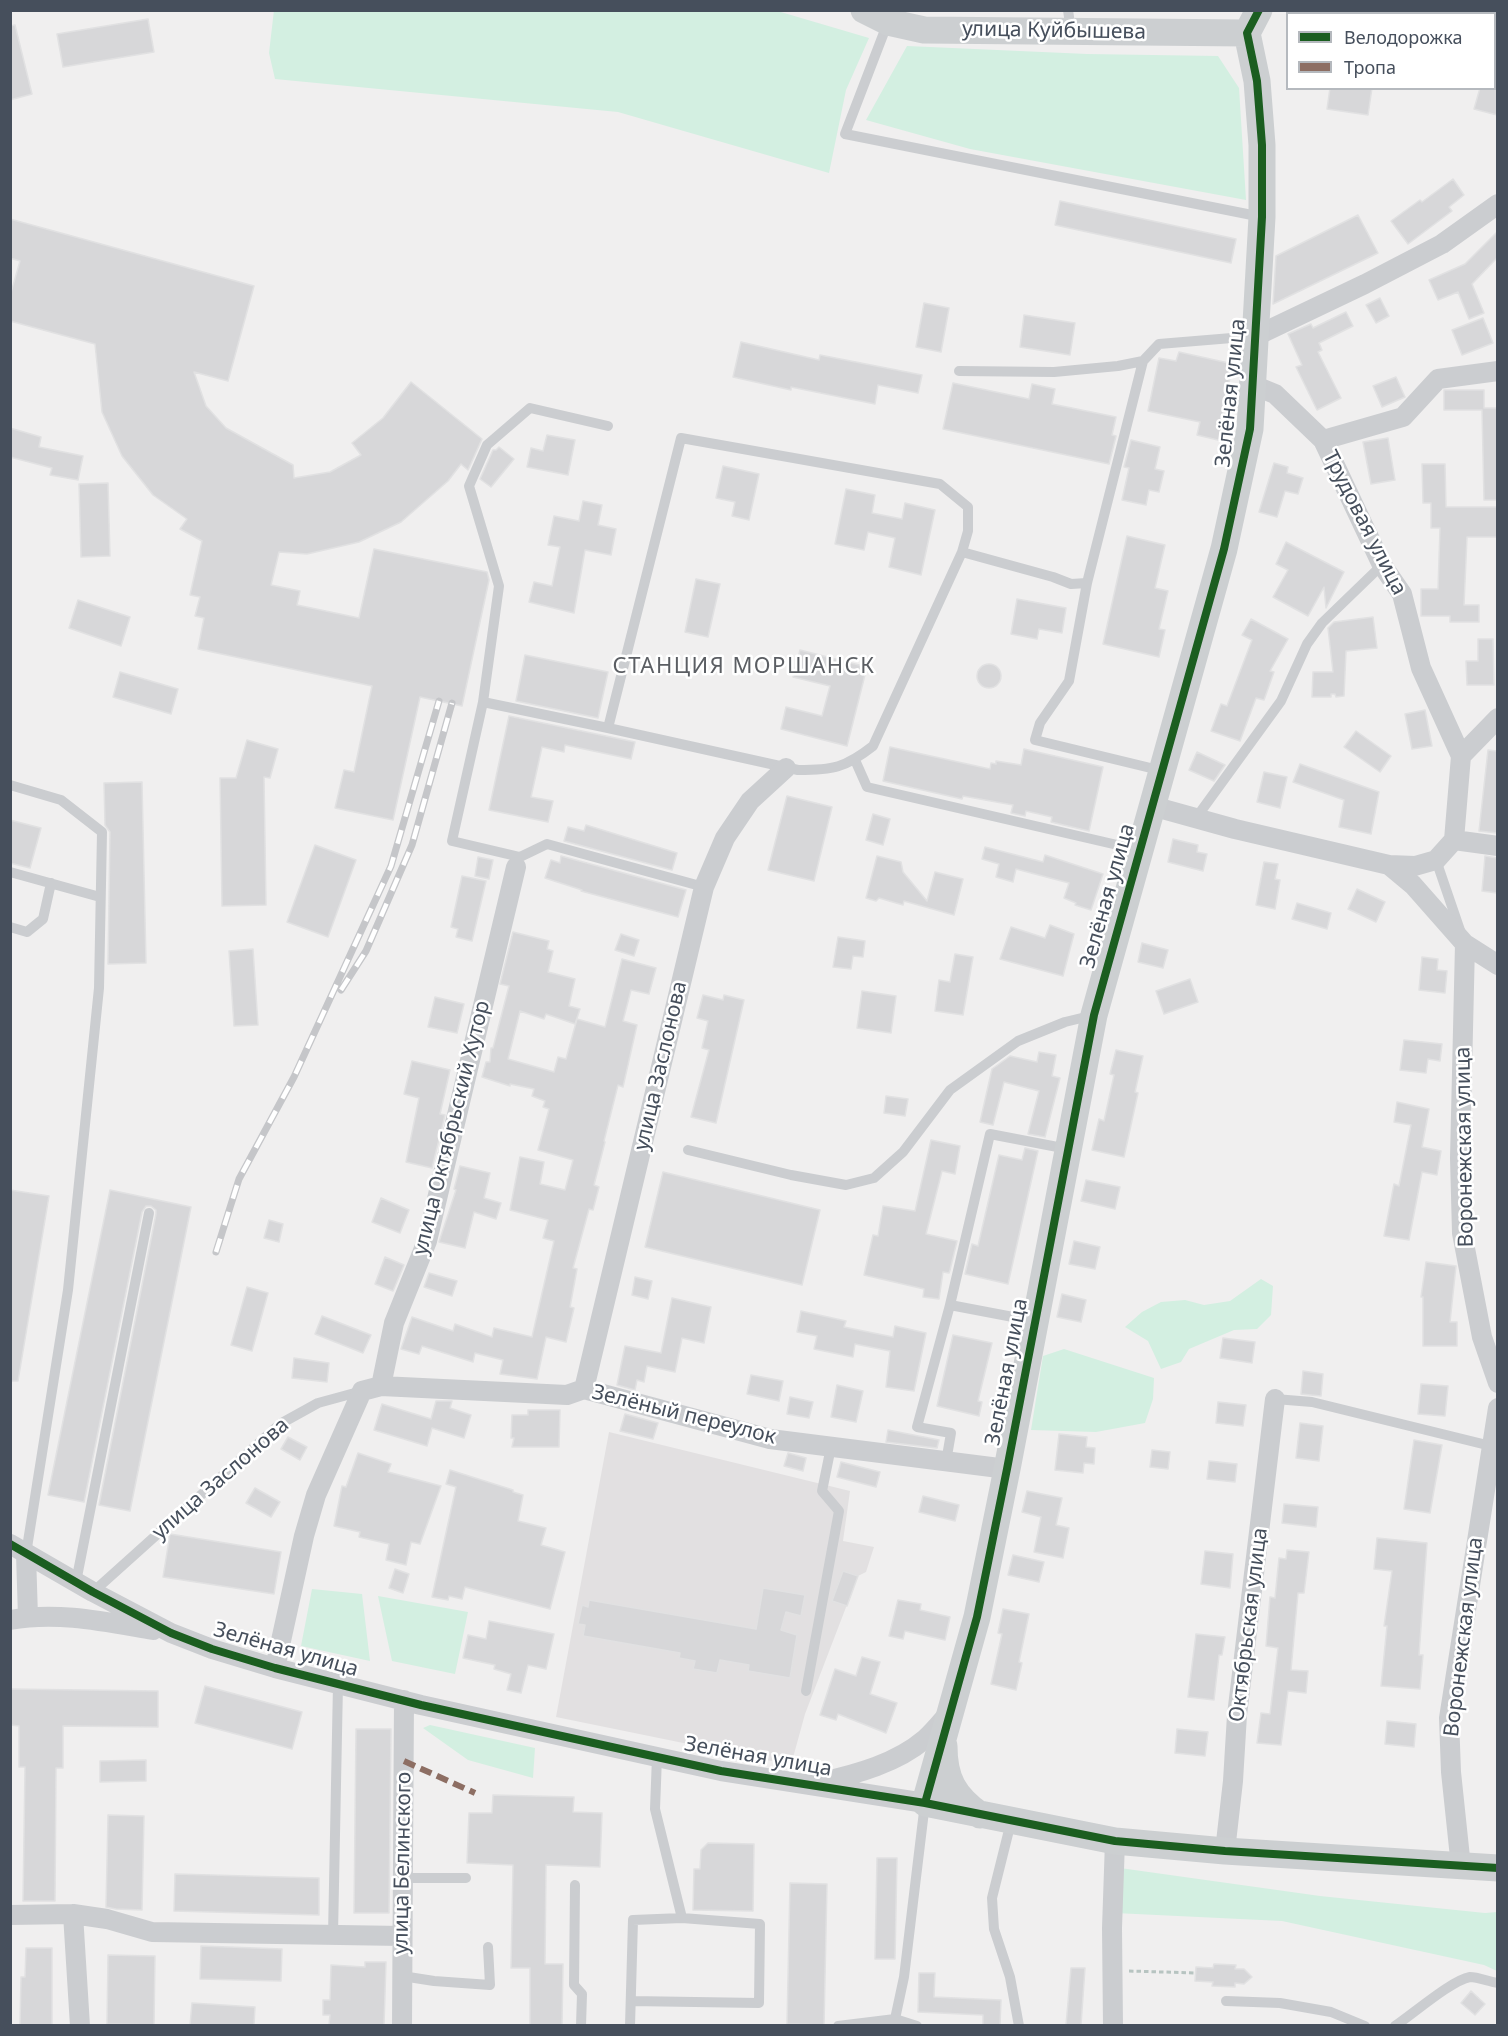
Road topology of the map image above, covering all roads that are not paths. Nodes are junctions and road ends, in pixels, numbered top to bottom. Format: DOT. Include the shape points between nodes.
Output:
graph roads {
  1 [pos="864,10"];
  2 [pos="1070,21"];
  3 [pos="888,22"];
  4 [pos="1253,22"];
  5 [pos="1497,204"];
  6 [pos="1262,217"];
  7 [pos="1256,336"];
  8 [pos="1143,361"];
  9 [pos="959,371"];
  10 [pos="1497,371"];
  11 [pos="1253,385"];
  12 [pos="608,426"];
  13 [pos="1323,440"];
  14 [pos="962,552"];
  15 [pos="1382,565"];
  16 [pos="1088,583"];
  17 [pos="483,702"];
  18 [pos="1497,718"];
  19 [pos="608,728"];
  20 [pos="1461,756"];
  21 [pos="855,760"];
  22 [pos="786,768"];
  23 [pos="1163,771"];
  24 [pos="10,785"];
  25 [pos="1152,806"];
  26 [pos="1196,818"];
  27 [pos="1454,840"];
  28 [pos="1497,846"];
  29 [pos="1140,850"];
  30 [pos="1436,860"];
  31 [pos="518,862"];
  32 [pos="1389,866"];
  33 [pos="10,872"];
  34 [pos="51,883"];
  35 [pos="704,887"];
  36 [pos="100,897"];
  37 [pos="10,927"];
  38 [pos="1465,944"];
  39 [pos="1497,965"];
  40 [pos="1094,1015"];
  41 [pos="1068,1149"];
  42 [pos="688,1150"];
  43 [pos="150,1212"];
  44 [pos="950,1305"];
  45 [pos="1035,1322"];
  46 [pos="1497,1383"];
  47 [pos="381,1386"];
  48 [pos="584,1389"];
  49 [pos="362,1391"];
  50 [pos="1275,1399"];
  51 [pos="1497,1408"];
  52 [pos="1491,1446"];
  53 [pos="831,1447"];
  54 [pos="946,1462"];
  55 [pos="1008,1469"];
  56 [pos="18,1549"];
  57 [pos="76,1582"];
  58 [pos="93,1592"];
  59 [pos="19,1618"];
  60 [pos="171,1633"];
  61 [pos="275,1668"];
  62 [pos="338,1684"];
  63 [pos="806,1691"];
  64 [pos="404,1700"];
  65 [pos="947,1723"];
  66 [pos="657,1757"];
  67 [pos="809,1784"];
  68 [pos="925,1803"];
  69 [pos="981,1815"];
  70 [pos="1011,1821"];
  71 [pos="1115,1841"];
  72 [pos="1225,1851"];
  73 [pos="1461,1867"];
  74 [pos="1497,1868"];
  75 [pos="403,1878"];
  76 [pos="466,1878"];
  77 [pos="575,1886"];
  78 [pos="73,1914"];
  79 [pos="10,1915"];
  80 [pos="682,1918"];
  81 [pos="333,1935"];
  82 [pos="402,1936"];
  83 [pos="488,1947"];
  84 [pos="402,1976"];
  85 [pos="1497,1983"];
  86 [pos="631,2001"];
  87 [pos="1226,2001"];
  88 [pos="895,2019"];
  89 [pos="80,2025"];
  90 [pos="402,2025"];
  91 [pos="581,2025"];
  92 [pos="630,2025"];
  93 [pos="838,2025"];
  94 [pos="917,2025"];
  95 [pos="1019,2025"];
  96 [pos="1113,2025"];
  97 [pos="1365,2025"];
  98 [pos="1395,2025"];
  1 -- 3 [label="street, улица Куйбышева"];
  2 -- 3 [label="street, улица Куйбышева" via="924,30"];
  2 -- 4 [label="street, улица Куйбышева"];
  3 -- 6 [label="lane" via="845,134"];
  4 -- 6 [label="street, Зелёная улица" via="1263,144"];
  5 -- 7 [label="street" via="1442,244"];
  6 -- 7 [label="street, Зелёная улица"];
  7 -- 8 [label="lane" via="1159,344"];
  7 -- 11 [label="street, Зелёная улица"];
  8 -- 9 [label="lane" via="1054,372"];
  8 -- 16 [label="lane"];
  10 -- 13 [label="street" via="1438,379 1402,417"];
  11 -- 13 [label="street" via="1275,394"];
  11 -- 23 [label="street, Зелёная улица" via="1250,429 1237,495"];
  12 -- 17 [label="lane" via="530,408 487,445 469,486 499,586"];
  13 -- 15 [label="street, Трудовая улица"];
  14 -- 16 [label="lane" via="1071,584"];
  14 -- 19 [label="lane" via="968,531 968,507 940,484 681,438"];
  14 -- 21 [label="lane" via="873,746"];
  15 -- 20 [label="street, Трудовая улица" via="1402,594 1421,668"];
  15 -- 26 [label="lane" via="1322,623 1307,644 1281,701"];
  16 -- 23 [label="lane" via="1069,681 1040,723 1035,740"];
  17 -- 19 [label="lane"];
  17 -- 31 [label="lane" via="452,841"];
  18 -- 20 [label="street"];
  19 -- 22 [label="lane"];
  20 -- 27 [label="street, Трудовая улица"];
  21 -- 22 [label="lane" via="830,770"];
  21 -- 29 [label="lane" via="867,787"];
  22 -- 35 [label="street, улица Заслонова" via="750,801 725,838"];
  23 -- 25 [label="street, Зелёная улица"];
  24 -- 36 [label="lane" via="61,800 102,832"];
  25 -- 26 [label="street"];
  25 -- 29 [label="street, Зелёная улица"];
  26 -- 32 [label="street"];
  27 -- 28 [label="street"];
  27 -- 30 [label="street"];
  29 -- 40 [label="street, Зелёная улица"];
  30 -- 32 [label="street" via="1415,866"];
  30 -- 38 [label="lane"];
  31 -- 35 [label="lane" via="547,844"];
  31 -- 47 [label="street, улица Октябрьский Хутор" via="427,1241 394,1323"];
  32 -- 38 [label="street" via="1413,885"];
  33 -- 34 [label="lane"];
  34 -- 36 [label="lane"];
  34 -- 37 [label="lane" via="43,919 27,932"];
  35 -- 48 [label="street, улица Заслонова"];
  36 -- 56 [label="lane" via="99,988 68,1290"];
  38 -- 39 [label="street"];
  38 -- 46 [label="street, Воронежская улица" via="1462,1233 1482,1337"];
  40 -- 41 [label="street, Зелёная улица"];
  40 -- 42 [label="lane" via="1018,1041 950,1090 903,1152 874,1178 846,1185"];
  41 -- 44 [label="lane" via="990,1134"];
  41 -- 45 [label="street, Зелёная улица"];
  43 -- 57 [label="lane"];
  44 -- 45 [label="lane"];
  44 -- 54 [label="lane" via="918,1427 951,1433"];
  45 -- 55 [label="street, Зелёная улица"];
  47 -- 48 [label="street, Зелёный переулок" via="567,1395"];
  47 -- 49 [label="street, Зелёный переулок"];
  48 -- 53 [label="street, Зелёный переулок" via="770,1439"];
  49 -- 58 [label="lane, улица Заслонова" via="318,1403 280,1424"];
  49 -- 61 [label="street" via="316,1495"];
  50 -- 52 [label="lane" via="1312,1402"];
  50 -- 72 [label="street, Октябрьская улица" via="1237,1715"];
  51 -- 52 [label="street, Воронежская улица"];
  52 -- 73 [label="street, Воронежская улица" via="1449,1718"];
  53 -- 54 [label="street, Зелёный переулок"];
  53 -- 63 [label="lane" via="822,1491 838,1511"];
  54 -- 55 [label="street, Зелёный переулок"];
  55 -- 65 [label="street, Зелёная улица" via="977,1617"];
  56 -- 57 [label="street, Зелёная улица"];
  56 -- 59 [label="street"];
  57 -- 58 [label="street, Зелёная улица"];
  58 -- 60 [label="street, Зелёная улица"];
  59 -- 60 [label="street, Зелёная улица" via="72,1617"];
  60 -- 61 [label="street, Зелёная улица"];
  61 -- 62 [label="street, Зелёная улица"];
  62 -- 64 [label="street, Зелёная улица"];
  62 -- 81 [label="lane"];
  64 -- 66 [label="street, Зелёная улица"];
  64 -- 75 [label="street, улица Белинского"];
  65 -- 67 [label="street" via="903,1754 870,1768"];
  65 -- 68 [label="street, Зелёная улица"];
  65 -- 69 [label="street" via="944,1758 953,1789 963,1803"];
  66 -- 67 [label="street, Зелёная улица"];
  66 -- 80 [label="lane" via="655,1809"];
  67 -- 68 [label="street, Зелёная улица"];
  68 -- 69 [label="street"];
  68 -- 88 [label="lane" via="904,1977"];
  69 -- 70 [label="street"];
  70 -- 71 [label="street"];
  70 -- 95 [label="lane" via="992,1898 994,1929 1010,1977"];
  71 -- 72 [label="street"];
  71 -- 96 [label="street"];
  72 -- 73 [label="street"];
  73 -- 74 [label="street"];
  75 -- 76 [label="lane"];
  75 -- 82 [label="street, улица Белинского"];
  77 -- 91 [label="lane" via="574,1984 582,1994"];
  78 -- 79 [label="street"];
  78 -- 81 [label="street" via="152,1932"];
  78 -- 89 [label="street"];
  80 -- 86 [label="lane" via="633,1920"];
  80 -- 86 [label="lane" via="760,1924 759,2003"];
  81 -- 82 [label="street"];
  82 -- 84 [label="street, улица Белинского"];
  83 -- 84 [label="lane" via="490,1985"];
  84 -- 90 [label="street, улица Белинского"];
  85 -- 98 [label="lane" via="1470,1977 1444,1989"];
  86 -- 92 [label="lane"];
  87 -- 97 [label="lane" via="1280,2003 1331,2012"];
  88 -- 93 [label="lane"];
  88 -- 94 [label="lane"];
}
